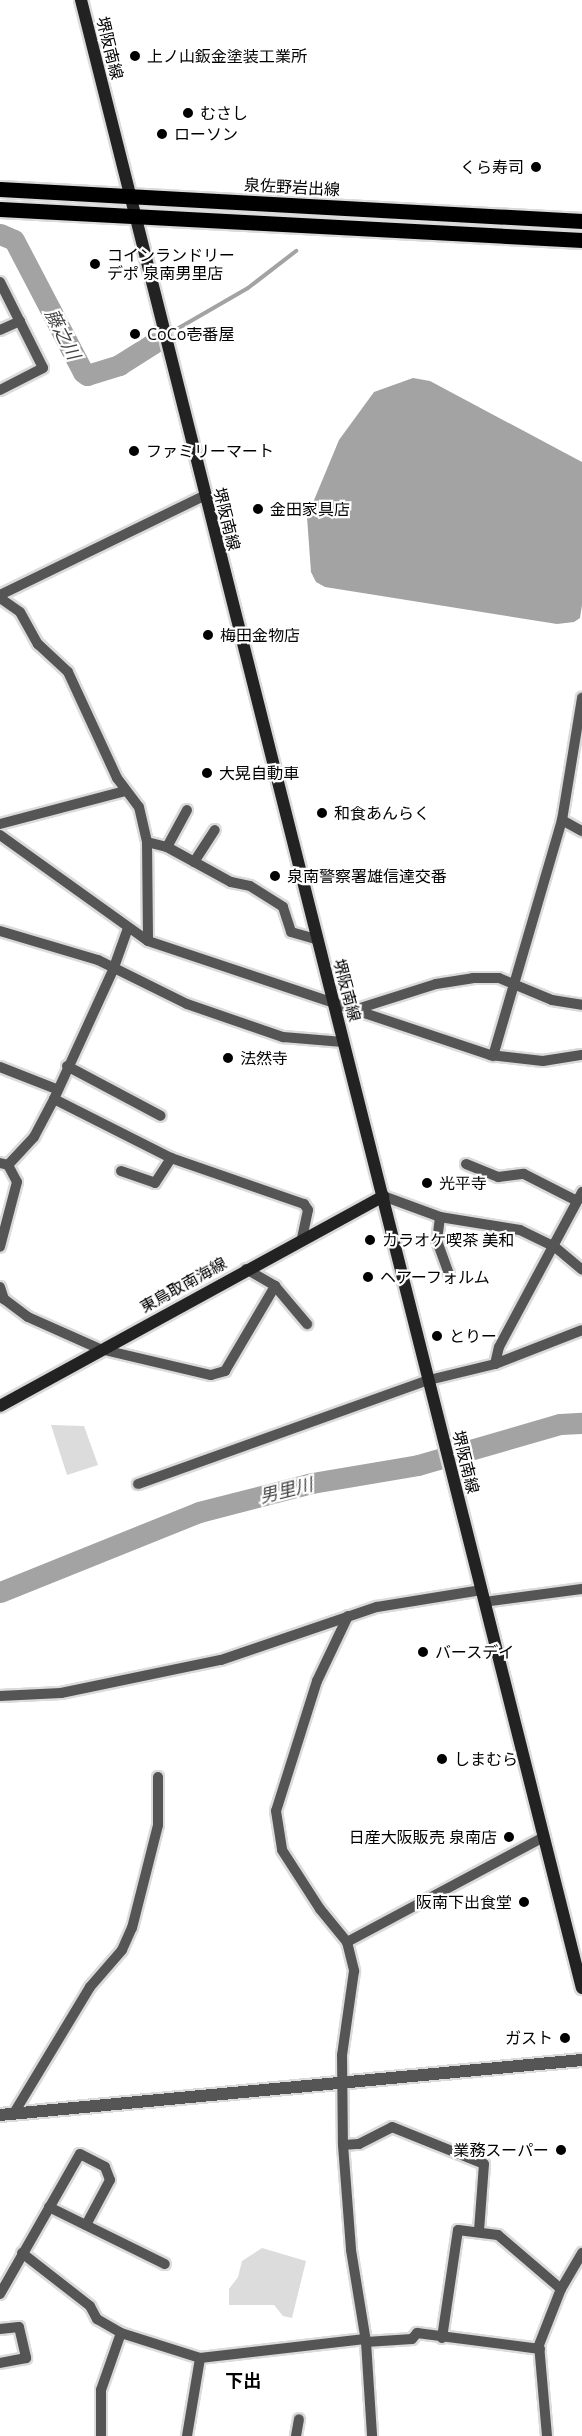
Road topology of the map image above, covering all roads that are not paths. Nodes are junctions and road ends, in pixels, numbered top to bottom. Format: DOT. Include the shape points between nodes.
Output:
graph roads {
  1 [pos="81,0"];
  2 [pos="0,189"];
  3 [pos="130,195"];
  4 [pos="0,209"];
  5 [pos="137,217"];
  6 [pos="582,221"];
  7 [pos="582,240"];
  8 [pos="0,282"];
  9 [pos="20,321"];
  10 [pos="0,330"];
  11 [pos="0,390"];
  12 [pos="204,496"];
  13 [pos="0,596"];
  14 [pos="582,698"];
  15 [pos="125,791"];
  16 [pos="187,810"];
  17 [pos="562,820"];
  18 [pos="0,824"];
  19 [pos="214,830"];
  20 [pos="582,831"];
  21 [pos="0,836"];
  22 [pos="147,842"];
  23 [pos="167,847"];
  24 [pos="194,862"];
  25 [pos="129,927"];
  26 [pos="0,931"];
  27 [pos="316,939"];
  28 [pos="148,941"];
  29 [pos="113,970"];
  30 [pos="514,982"];
  31 [pos="332,1003"];
  32 [pos="582,1005"];
  33 [pos="354,1011"];
  34 [pos="343,1042"];
  35 [pos="582,1054"];
  36 [pos="493,1056"];
  37 [pos="67,1066"];
  38 [pos="0,1067"];
  39 [pos="55,1094"];
  40 [pos="161,1116"];
  41 [pos="171,1158"];
  42 [pos="4,1164"];
  43 [pos="466,1164"];
  44 [pos="121,1171"];
  45 [pos="383,1196"];
  46 [pos="579,1197"];
  47 [pos="440,1217"];
  48 [pos="302,1238"];
  49 [pos="0,1247"];
  50 [pos="555,1247"];
  51 [pos="246,1269"];
  52 [pos="582,1270"];
  53 [pos="449,1274"];
  54 [pos="275,1286"];
  55 [pos="0,1287"];
  56 [pos="307,1324"];
  57 [pos="582,1330"];
  58 [pos="100,1349"];
  59 [pos="495,1364"];
  60 [pos="429,1380"];
  61 [pos="0,1406"];
  62 [pos="138,1484"];
  63 [pos="582,1589"];
  64 [pos="482,1591"];
  65 [pos="348,1616"];
  66 [pos="0,1696"];
  67 [pos="158,1777"];
  68 [pos="544,1837"];
  69 [pos="347,1942"];
  70 [pos="582,1988"];
  71 [pos="582,2060"];
  72 [pos="340,2082"];
  73 [pos="14,2113"];
  74 [pos="0,2115"];
  75 [pos="343,2145"];
  76 [pos="49,2207"];
  77 [pos="86,2225"];
  78 [pos="479,2231"];
  79 [pos="22,2253"];
  80 [pos="582,2253"];
  81 [pos="165,2264"];
  82 [pos="561,2289"];
  83 [pos="0,2294"];
  84 [pos="0,2329"];
  85 [pos="121,2333"];
  86 [pos="442,2338"];
  87 [pos="366,2340"];
  88 [pos="540,2349"];
  89 [pos="200,2358"];
  90 [pos="0,2363"];
  91 [pos="299,2418"];
  92 [pos="101,2436"];
  93 [pos="187,2436"];
  94 [pos="296,2436"];
  95 [pos="372,2436"];
  96 [pos="548,2436"];
  1 -- 3 [label="main road, 堺阪南線"];
  2 -- 3 [label="main road, 泉佐野岩出線"];
  3 -- 5 [label="main road, 堺阪南線"];
  3 -- 6 [label="main road, 泉佐野岩出線"];
  4 -- 5 [label="main road"];
  5 -- 7 [label="main road"];
  5 -- 12 [label="main road, 堺阪南線"];
  8 -- 9 [label="street"];
  9 -- 10 [label="street"];
  9 -- 11 [label="street" via="43,368"];
  12 -- 13 [label="street"];
  12 -- 27 [label="main road, 堺阪南線"];
  13 -- 15 [label="street" via="20,612 38,644 68,672"];
  14 -- 17 [label="street"];
  15 -- 18 [label="street"];
  15 -- 22 [label="street" via="139,807"];
  16 -- 23 [label="street"];
  17 -- 20 [label="street"];
  17 -- 30 [label="street"];
  19 -- 24 [label="street"];
  21 -- 25 [label="street"];
  22 -- 23 [label="street"];
  22 -- 28 [label="street"];
  23 -- 24 [label="street"];
  24 -- 27 [label="street" via="231,882 250,886 283,906 291,932"];
  25 -- 28 [label="street"];
  25 -- 29 [label="street"];
  26 -- 29 [label="street" via="98,960"];
  27 -- 31 [label="main road, 堺阪南線"];
  28 -- 31 [label="street"];
  29 -- 34 [label="street" via="187,1004 283,1037"];
  29 -- 37 [label="street"];
  30 -- 32 [label="street" via="552,1000"];
  30 -- 33 [label="street" via="481,978 436,984"];
  30 -- 36 [label="street"];
  31 -- 33 [label="street"];
  31 -- 34 [label="main road, 堺阪南線"];
  33 -- 36 [label="street"];
  34 -- 45 [label="main road, 堺阪南線"];
  35 -- 36 [label="street" via="543,1061"];
  37 -- 39 [label="street"];
  37 -- 40 [label="street"];
  38 -- 39 [label="street"];
  39 -- 41 [label="street"];
  39 -- 42 [label="street" via="34,1137"];
  41 -- 44 [label="street" via="155,1183"];
  41 -- 48 [label="street" via="304,1204 308,1210"];
  42 -- 49 [label="street" via="18,1182"];
  43 -- 46 [label="street" via="498,1177 524,1174"];
  45 -- 47 [label="street"];
  45 -- 48 [label="main road, 東鳥取南海線"];
  45 -- 60 [label="main road, 堺阪南線"];
  46 -- 50 [label="street"];
  47 -- 50 [label="street" via="520,1230"];
  47 -- 53 [label="street" via="437,1241"];
  48 -- 51 [label="main road, 東鳥取南海線"];
  50 -- 52 [label="street"];
  50 -- 59 [label="street" via="499,1347"];
  51 -- 54 [label="street"];
  51 -- 58 [label="main road, 東鳥取南海線"];
  54 -- 56 [label="street"];
  54 -- 58 [label="street" via="225,1371 211,1375"];
  55 -- 58 [label="street" via="4,1299 28,1317"];
  57 -- 59 [label="street"];
  58 -- 61 [label="main road, 東鳥取南海線"];
  59 -- 60 [label="street"];
  60 -- 62 [label="street"];
  60 -- 64 [label="main road, 堺阪南線"];
  63 -- 64 [label="street"];
  64 -- 65 [label="street" via="377,1607"];
  64 -- 68 [label="main road, 堺阪南線"];
  65 -- 66 [label="street" via="221,1660 61,1693"];
  65 -- 69 [label="street" via="317,1681 276,1811 282,1850 320,1909"];
  67 -- 73 [label="street" via="158,1825 132,1928 122,1950 90,1987"];
  68 -- 69 [label="street"];
  68 -- 70 [label="main road, 堺阪南線"];
  69 -- 72 [label="street" via="354,1971"];
  71 -- 72 [label="street"];
  72 -- 73 [label="street"];
  72 -- 75 [label="street"];
  73 -- 74 [label="street"];
  75 -- 78 [label="street" via="359,2144 392,2127 484,2164"];
  75 -- 87 [label="street" via="351,2250"];
  76 -- 77 [label="street"];
  76 -- 77 [label="street" via="80,2154 105,2166 110,2180"];
  76 -- 79 [label="street"];
  77 -- 81 [label="street"];
  78 -- 82 [label="street" via="498,2235"];
  78 -- 86 [label="street" via="458,2230"];
  79 -- 83 [label="street"];
  79 -- 85 [label="street" via="90,2306 97,2319"];
  80 -- 82 [label="street"];
  82 -- 88 [label="street"];
  84 -- 90 [label="street" via="19,2327 26,2358"];
  85 -- 89 [label="street"];
  85 -- 92 [label="street" via="101,2390"];
  86 -- 87 [label="street" via="417,2333 412,2339"];
  86 -- 88 [label="street"];
  87 -- 89 [label="street"];
  87 -- 95 [label="street"];
  88 -- 96 [label="street"];
  89 -- 93 [label="street"];
  91 -- 94 [label="street"];
}
